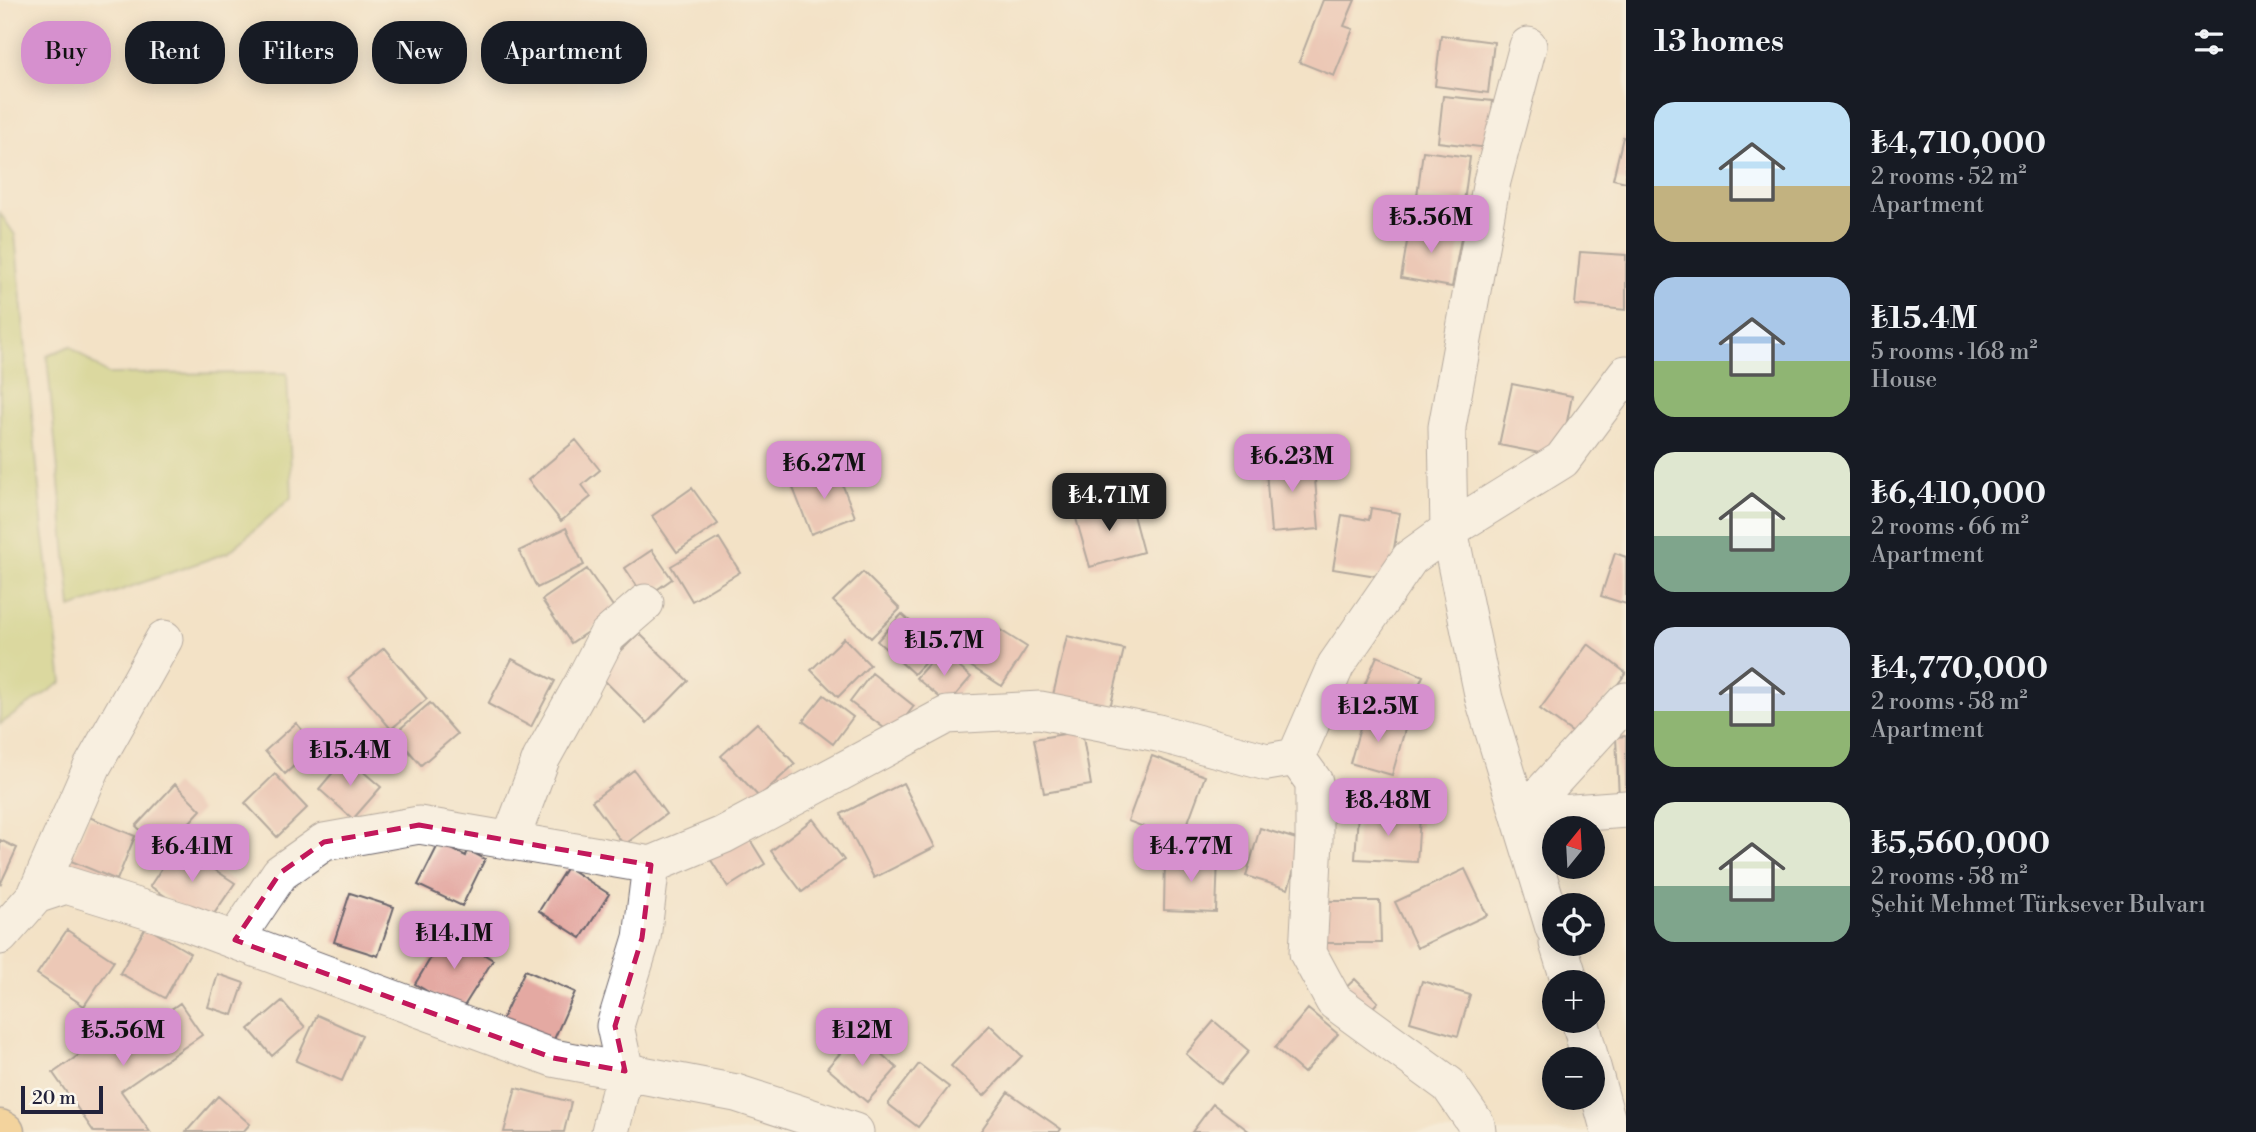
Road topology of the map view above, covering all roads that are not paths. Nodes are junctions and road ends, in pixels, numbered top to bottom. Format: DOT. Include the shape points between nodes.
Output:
graph roads {
  1 [pos="1528,46"];
  2 [pos="1626,374"];
  3 [pos="1449,530"];
  4 [pos="645,603"];
  5 [pos="164,639"];
  6 [pos="1626,701"];
  7 [pos="1296,757"];
  8 [pos="1626,809"];
  9 [pos="1520,817"];
  10 [pos="510,841"];
  11 [pos="651,865"];
  12 [pos="1543,893"];
  13 [pos="36,895"];
  14 [pos="0,936"];
  15 [pos="234,940"];
  16 [pos="625,1072"];
  17 [pos="1604,1110"];
  18 [pos="0,1129"];
  19 [pos="5,1132"];
  20 [pos="610,1132"];
  21 [pos="855,1132"];
  22 [pos="1477,1132"];
  23 [pos="1610,1132"];
  1 -- 3 [label="street" via="1492,181 1447,427"];
  2 -- 3 [label="street" via="1562,460"];
  3 -- 7 [label="street" via="1410,558 1336,665"];
  3 -- 9 [label="street" via="1484,699"];
  4 -- 10 [label="street" via="607,636 541,759"];
  5 -- 13 [label="street" via="92,767"];
  6 -- 9 [label="street"];
  7 -- 11 [label="street" via="1267,762 1158,733 1040,710 947,715 723,835"];
  7 -- 22 [label="street" via="1314,782 1308,953 1334,1001 1449,1085"];
  8 -- 9 [label="street"];
  9 -- 12 [label="street"];
  10 -- 11 [label="street"];
  10 -- 15 [label="street" via="419,825 324,842 280,873"];
  11 -- 16 [label="street" via="642,938 615,1026"];
  13 -- 14 [label="street"];
  13 -- 15 [label="street" via="65,885"];
  15 -- 16 [label="street" via="553,1058"];
  16 -- 20 [label="street"];
  16 -- 21 [label="street" via="736,1093"];
  17 -- 23 [label="street"];
  18 -- 19 [label="highway"];
}
